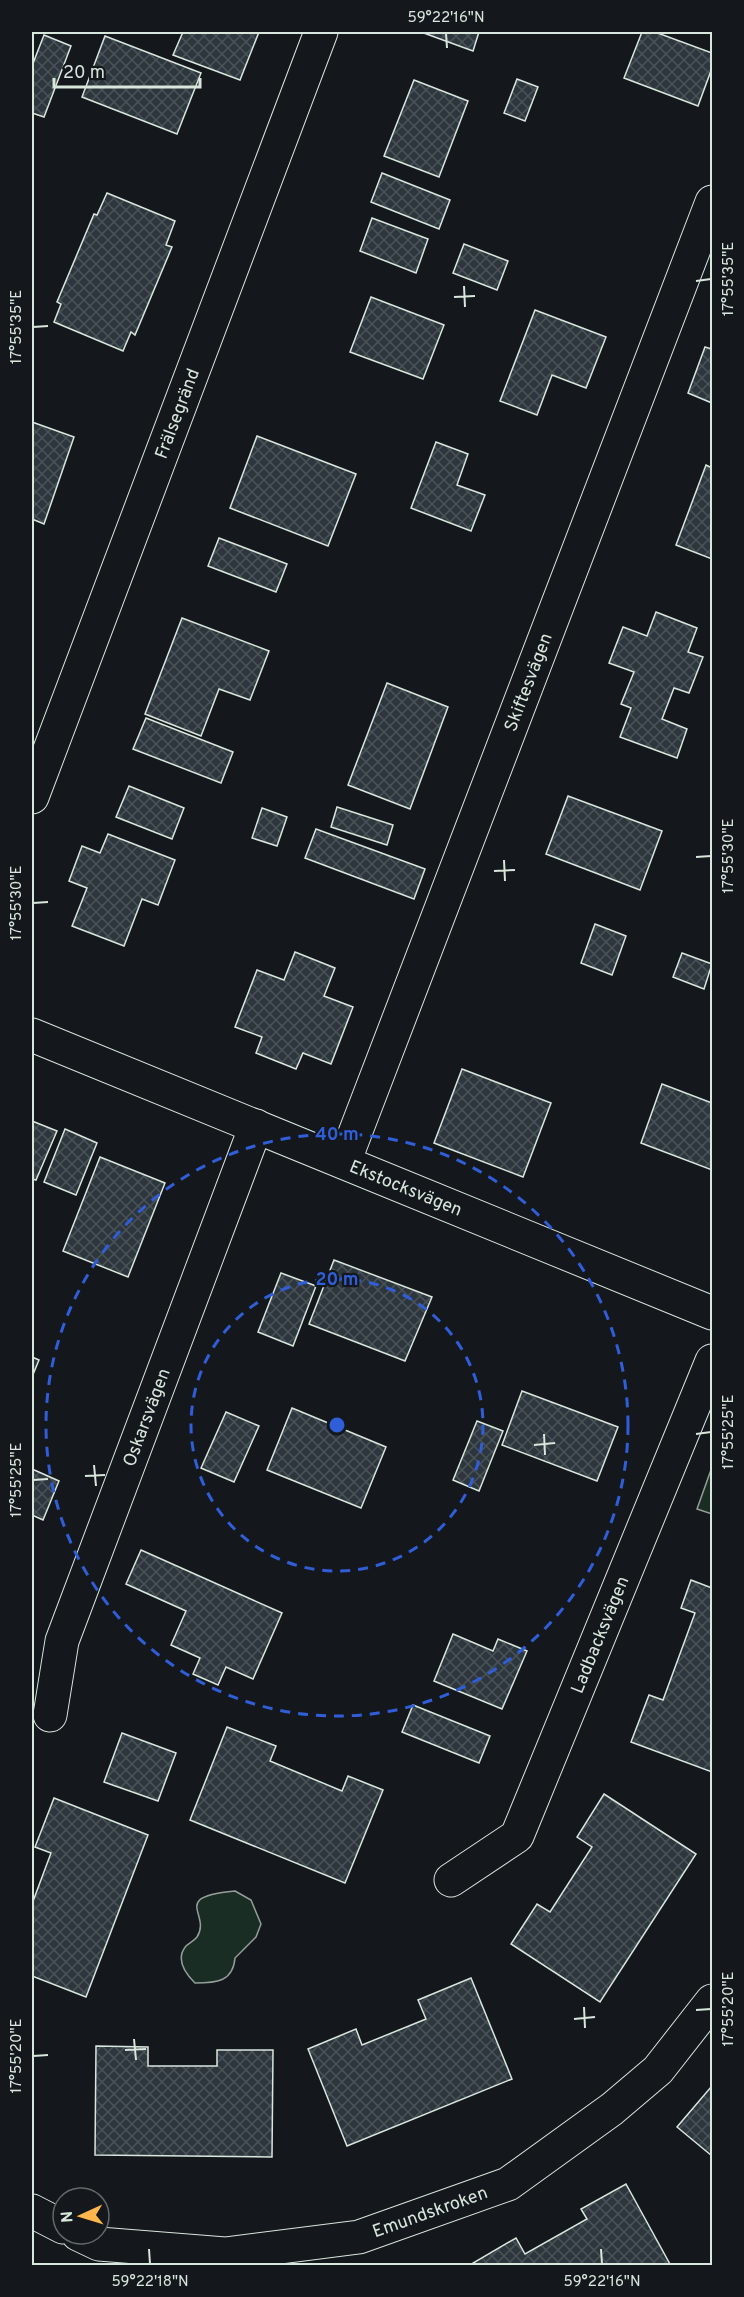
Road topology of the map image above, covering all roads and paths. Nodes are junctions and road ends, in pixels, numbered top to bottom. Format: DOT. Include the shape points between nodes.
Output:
graph roads {
  1 [pos="321,32"];
  2 [pos="712,202"];
  3 [pos="32,797"];
  4 [pos="32,1035"];
  5 [pos="256,1126"];
  6 [pos="344,1162"];
  7 [pos="712,1313"];
  8 [pos="712,1361"];
  9 [pos="50,1715"];
  10 [pos="451,1880"];
  11 [pos="712,2001"];
  12 [pos="32,2211"];
  13 [pos="51,2221"];
  14 [pos="111,2245"];
  1 -- 3 [label="street, Frälsegränd"];
  2 -- 6 [label="street, Skiftesvägen"];
  4 -- 5 [label="street, Ekstocksvägen"];
  5 -- 6 [label="street, Ekstocksvägen"];
  5 -- 9 [label="street, Oskarsvägen" via="62,1641"];
  6 -- 7 [label="street, Ekstocksvägen"];
  8 -- 10 [label="street, Ladbacksvägen" via="517,1836"];
  11 -- 14 [label="street, Emundskroken" via="658,2070 612,2109 508,2184 359,2237 225,2253"];
  12 -- 13 [label="street"];
}
